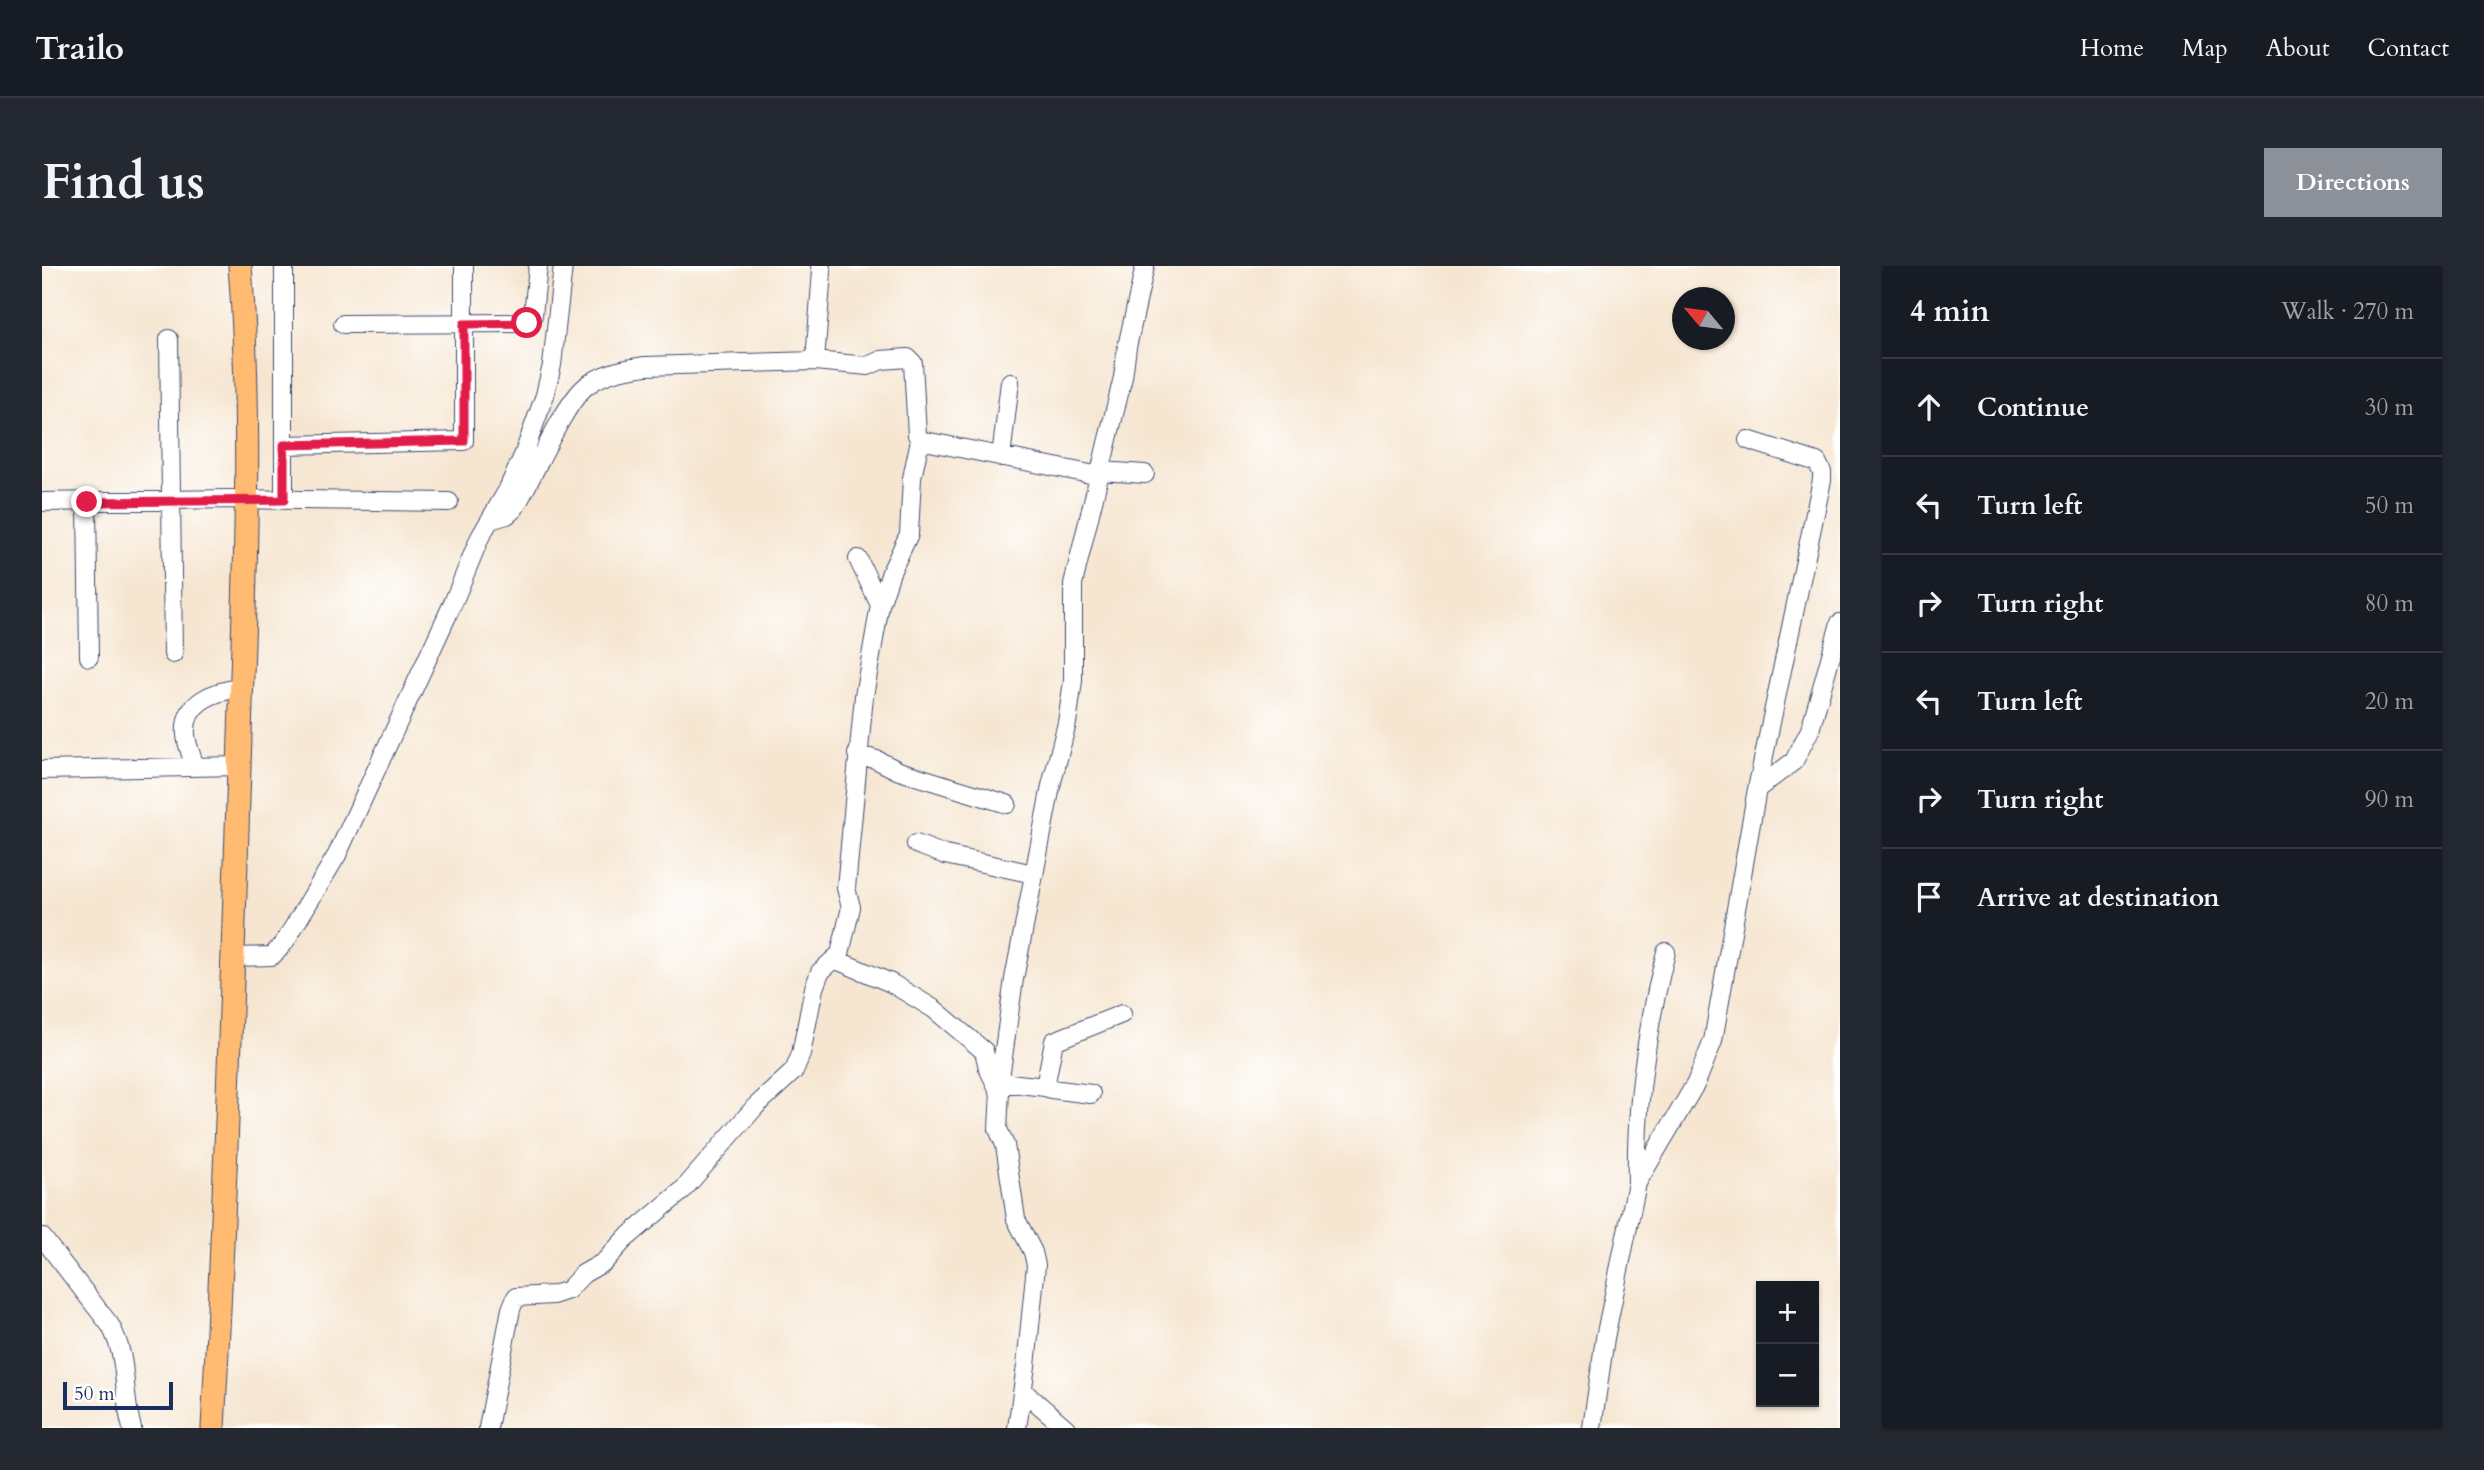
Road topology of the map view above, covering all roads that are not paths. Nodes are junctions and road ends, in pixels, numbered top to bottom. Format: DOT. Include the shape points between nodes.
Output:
graph roads {
  1 [pos="240,266"];
  2 [pos="284,266"];
  3 [pos="464,266"];
  4 [pos="538,266"];
  5 [pos="564,266"];
  6 [pos="820,266"];
  7 [pos="1145,266"];
  8 [pos="344,324"];
  9 [pos="464,324"];
  10 [pos="169,340"];
  11 [pos="816,361"];
  12 [pos="1010,382"];
  13 [pos="920,440"];
  14 [pos="1748,440"];
  15 [pos="284,445"];
  16 [pos="1001,457"];
  17 [pos="1100,474"];
  18 [pos="1144,474"];
  19 [pos="247,499"];
  20 [pos="171,500"];
  21 [pos="284,500"];
  22 [pos="42,502"];
  23 [pos="87,502"];
  24 [pos="449,502"];
  25 [pos="490,520"];
  26 [pos="858,559"];
  27 [pos="880,605"];
  28 [pos="1840,624"];
  29 [pos="173,654"];
  30 [pos="89,657"];
  31 [pos="242,688"];
  32 [pos="857,754"];
  33 [pos="239,766"];
  34 [pos="195,767"];
  35 [pos="42,770"];
  36 [pos="1757,789"];
  37 [pos="1007,804"];
  38 [pos="915,844"];
  39 [pos="1034,874"];
  40 [pos="1666,952"];
  41 [pos="233,957"];
  42 [pos="834,959"];
  43 [pos="1122,1014"];
  44 [pos="1000,1087"];
  45 [pos="1045,1087"];
  46 [pos="1091,1094"];
  47 [pos="1637,1183"];
  48 [pos="42,1237"];
  49 [pos="1023,1391"];
  50 [pos="132,1428"];
  51 [pos="213,1428"];
  52 [pos="488,1428"];
  53 [pos="1017,1428"];
  54 [pos="1066,1428"];
  55 [pos="1592,1428"];
  1 -- 19 [label="main road"];
  2 -- 15 [label="street"];
  3 -- 9 [label="street"];
  4 -- 9 [label="street" via="533,316 527,323"];
  5 -- 25 [label="street" via="545,396 523,456"];
  6 -- 11 [label="street"];
  7 -- 17 [label="street"];
  8 -- 9 [label="street"];
  9 -- 15 [label="street" via="464,441"];
  10 -- 20 [label="street"];
  11 -- 13 [label="street" via="867,366 908,358 913,363"];
  11 -- 25 [label="street" via="645,366 618,370 587,385 572,402 514,509"];
  12 -- 16 [label="street"];
  13 -- 16 [label="street"];
  13 -- 27 [label="street" via="912,478 909,534"];
  14 -- 36 [label="street" via="1817,462 1822,472"];
  15 -- 21 [label="street"];
  16 -- 17 [label="street"];
  17 -- 18 [label="street"];
  17 -- 39 [label="street" via="1073,584 1073,681"];
  19 -- 20 [label="street"];
  19 -- 21 [label="street"];
  19 -- 31 [label="main road"];
  20 -- 23 [label="street"];
  20 -- 29 [label="street"];
  21 -- 24 [label="street"];
  22 -- 23 [label="street"];
  23 -- 30 [label="street"];
  25 -- 41 [label="street" via="337,855 272,956"];
  26 -- 27 [label="street"];
  27 -- 32 [label="street"];
  28 -- 36 [label="street" via="1810,730 1794,761"];
  31 -- 33 [label="main road"];
  31 -- 34 [label="street" via="203,698 188,718 186,738"];
  32 -- 37 [label="street"];
  32 -- 42 [label="street" via="846,888 850,907 840,954"];
  33 -- 34 [label="street"];
  33 -- 41 [label="main road"];
  34 -- 35 [label="street"];
  36 -- 47 [label="street" via="1713,1041 1696,1083"];
  38 -- 39 [label="street"];
  39 -- 44 [label="street"];
  40 -- 47 [label="street" via="1650,1014 1636,1145"];
  41 -- 51 [label="main road"];
  42 -- 44 [label="street" via="891,983 933,1009 984,1051"];
  42 -- 52 [label="street" via="820,972 814,988 794,1071 755,1107 682,1191 568,1290 516,1297"];
  43 -- 45 [label="street" via="1054,1041"];
  44 -- 45 [label="street"];
  44 -- 49 [label="street" via="998,1129 1005,1145 1016,1219 1036,1265"];
  45 -- 46 [label="street"];
  47 -- 55 [label="street"];
  48 -- 50 [label="street" via="117,1338"];
  49 -- 53 [label="street"];
  49 -- 54 [label="street"];
}
